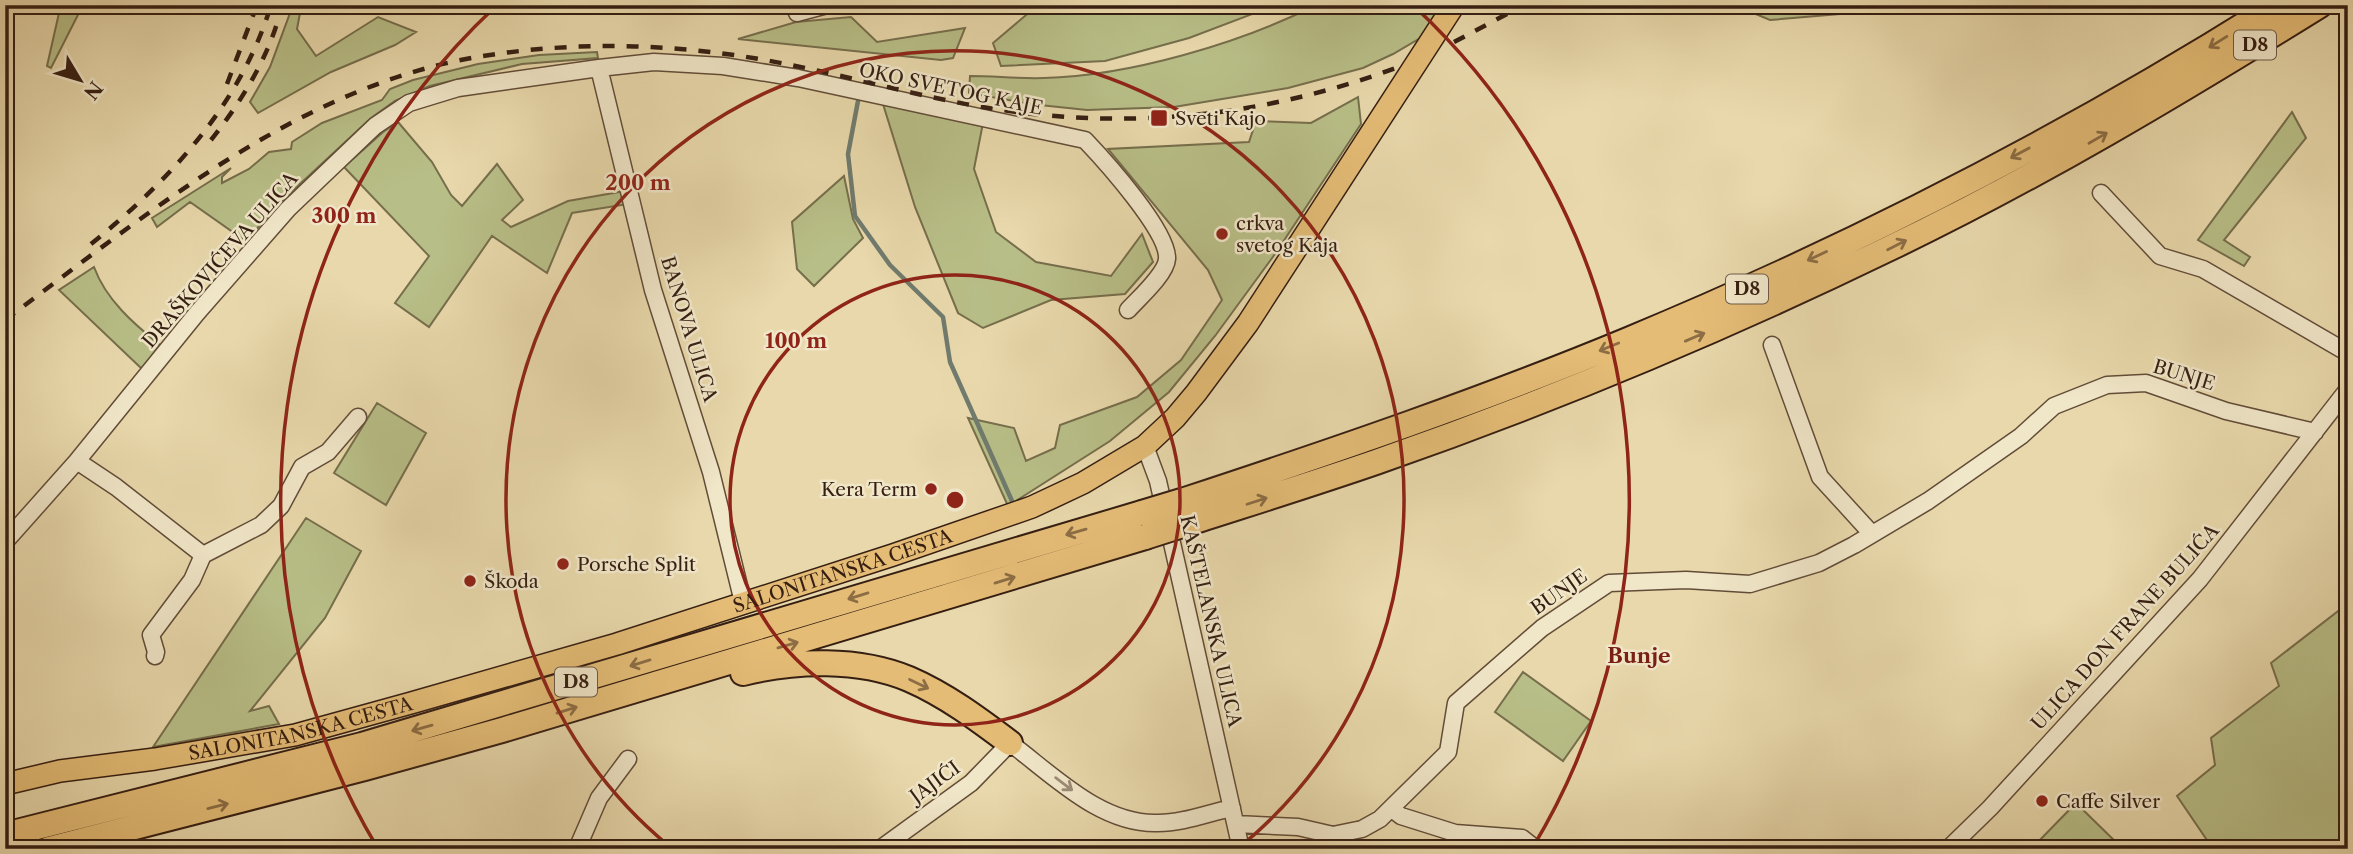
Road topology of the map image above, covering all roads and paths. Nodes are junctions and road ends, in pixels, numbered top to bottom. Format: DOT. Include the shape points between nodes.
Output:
graph roads {
  1 [pos="827,5"];
  2 [pos="1454,5"];
  3 [pos="2276,5"];
  4 [pos="2320,5"];
  5 [pos="797,13"];
  6 [pos="599,68"];
  7 [pos="2101,193"];
  8 [pos="1128,310"];
  9 [pos="1772,345"];
  10 [pos="2348,353"];
  11 [pos="2348,389"];
  12 [pos="358,417"];
  13 [pos="2315,432"];
  14 [pos="1145,446"];
  15 [pos="77,461"];
  16 [pos="1189,511"];
  17 [pos="1143,525"];
  18 [pos="1872,534"];
  19 [pos="5,542"];
  20 [pos="203,555"];
  21 [pos="743,602"];
  22 [pos="155,656"];
  23 [pos="675,678"];
  24 [pos="1010,743"];
  25 [pos="628,759"];
  26 [pos="5,784"];
  27 [pos="1392,809"];
  28 [pos="1234,816"];
  29 [pos="5,835"];
  30 [pos="49,849"];
  31 [pos="577,849"];
  32 [pos="880,849"];
  33 [pos="1241,849"];
  34 [pos="1536,849"];
  35 [pos="1948,849"];
  1 -- 5 [label="street"];
  2 -- 14 [label="main road, SALONITANSKA CESTA" via="1248,323 1175,418"];
  3 -- 16 [label="highway, D8, one-way" via="2181,65 2020,154 1752,286 1627,340"];
  16 -- 4 [label="highway, D8, one-way" via="1377,461 1487,422 1769,305 2032,175"];
  6 -- 8 [label="street, OKO SVETOG KAJE" via="654,62 760,70 1086,140 1165,241 1167,261"];
  6 -- 15 [label="street, DRAŠKOVIĆEVA ULICA" via="458,88 409,103 375,126 279,219"];
  6 -- 21 [label="street, BANOVA ULICA" via="653,290 711,472"];
  7 -- 10 [label="street" via="2160,256 2203,269"];
  9 -- 18 [label="street" via="1820,477"];
  11 -- 13 [label="street, ULICA DON FRANE BULIĆA"];
  12 -- 20 [label="street" via="328,452 302,467 281,506 261,526"];
  13 -- 18 [label="street, BUNJE" via="2226,411 2146,383 2107,384 2054,407 1928,501"];
  13 -- 35 [label="street, ULICA DON FRANE BULIĆA" via="2200,579"];
  14 -- 21 [label="main road, SALONITANSKA CESTA" via="1032,508"];
  14 -- 28 [label="street, KAŠTELANSKA ULICA" via="1158,481"];
  15 -- 19 [label="street, DRAŠKOVIĆEVA ULICA"];
  15 -- 20 [label="street"];
  16 -- 17 [label="highway, D8, bridge"];
  23 -- 17 [label="highway, D8, one-way" via="842,630"];
  17 -- 29 [label="highway, D8, one-way" via="362,746"];
  18 -- 27 [label="street, BUNJE" via="1819,563 1751,584 1686,580 1609,583 1542,628 1456,703 1448,752"];
  20 -- 22 [label="street" via="192,580 151,635"];
  21 -- 26 [label="main road, SALONITANSKA CESTA" via="617,645 295,735 60,771"];
  23 -- 24 [label="highway, one-way" via="694,685 764,667 867,668 907,678 933,691"];
  30 -- 23 [label="highway, D8, one-way" via="365,768"];
  24 -- 28 [label="street, one-way" via="1084,799 1126,819 1158,823"];
  24 -- 32 [label="street, JAJIĆI" via="971,783"];
  25 -- 31 [label="street" via="599,798"];
  27 -- 28 [label="street, BUNJE" via="1362,829 1333,835"];
  27 -- 34 [label="street" via="1455,833 1522,838"];
  28 -- 33 [label="street, KAŠTELANSKA ULICA"];
}
